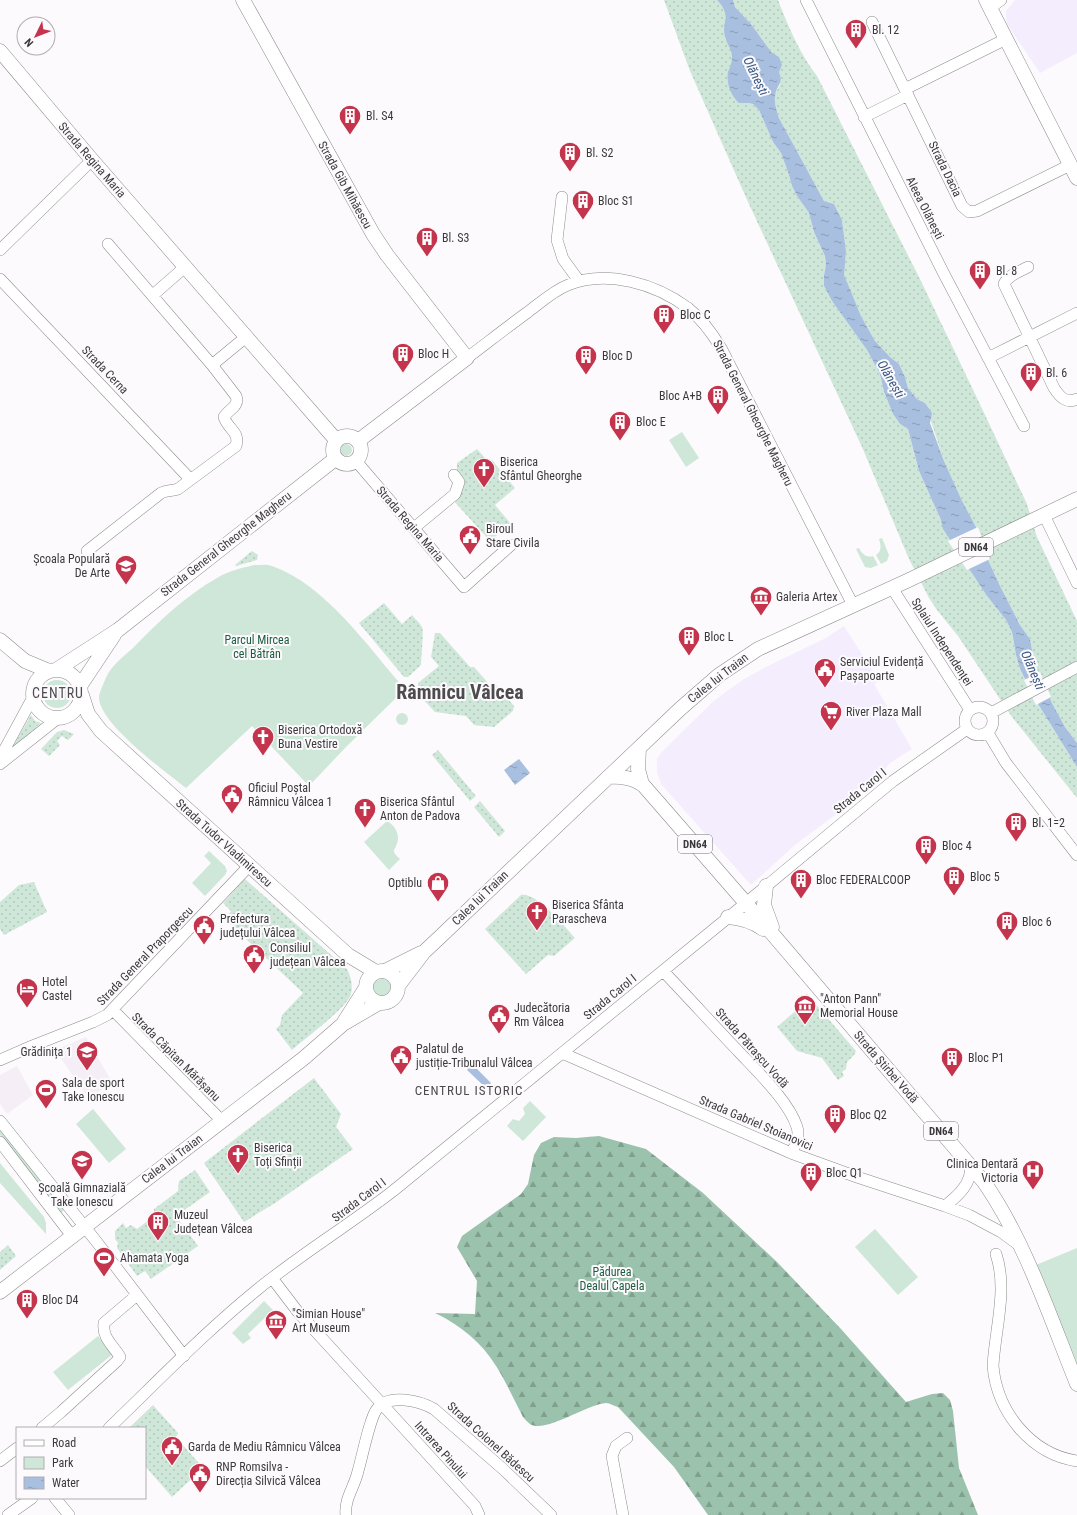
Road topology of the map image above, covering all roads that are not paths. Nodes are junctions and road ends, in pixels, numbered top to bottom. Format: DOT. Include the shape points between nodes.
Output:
graph roads {
  1 [pos="243,0"];
  2 [pos="806,0"];
  3 [pos="992,3"];
  4 [pos="872,22"];
  5 [pos="1006,39"];
  6 [pos="0,52"];
  7 [pos="907,92"];
  8 [pos="864,117"];
  9 [pos="92,160"];
  10 [pos="1070,165"];
  11 [pos="1077,178"];
  12 [pos="562,197"];
  13 [pos="108,244"];
  14 [pos="0,250"];
  15 [pos="185,267"];
  16 [pos="1028,267"];
  17 [pos="0,279"];
  18 [pos="579,281"];
  19 [pos="152,294"];
  20 [pos="1077,313"];
  21 [pos="246,337"];
  22 [pos="1030,337"];
  23 [pos="467,358"];
  24 [pos="988,358"];
  25 [pos="212,365"];
  26 [pos="1077,399"];
  27 [pos="1024,426"];
  28 [pos="336,440"];
  29 [pos="358,441"];
  30 [pos="335,459"];
  31 [pos="356,461"];
  32 [pos="454,475"];
  33 [pos="190,479"];
  34 [pos="1077,499"];
  35 [pos="1044,515"];
  36 [pos="414,528"];
  37 [pos="511,545"];
  38 [pos="87,551"];
  39 [pos="1077,583"];
  40 [pos="892,588"];
  41 [pos="853,605"];
  42 [pos="118,630"];
  43 [pos="0,640"];
  44 [pos="17,656"];
  45 [pos="1077,667"];
  46 [pos="53,670"];
  47 [pos="33,691"];
  48 [pos="81,691"];
  49 [pos="970,710"];
  50 [pos="991,713"];
  51 [pos="63,717"];
  52 [pos="967,730"];
  53 [pos="101,731"];
  54 [pos="988,733"];
  55 [pos="639,748"];
  56 [pos="0,758"];
  57 [pos="0,764"];
  58 [pos="608,777"];
  59 [pos="642,784"];
  60 [pos="1077,855"];
  61 [pos="249,866"];
  62 [pos="766,886"];
  63 [pos="746,903"];
  64 [pos="728,917"];
  65 [pos="777,939"];
  66 [pos="424,952"];
  67 [pos="348,955"];
  68 [pos="663,970"];
  69 [pos="380,971"];
  70 [pos="365,986"];
  71 [pos="398,986"];
  72 [pos="379,1003"];
  73 [pos="113,1010"];
  74 [pos="343,1024"];
  75 [pos="562,1053"];
  76 [pos="0,1060"];
  77 [pos="0,1121"];
  78 [pos="222,1121"];
  79 [pos="0,1142"];
  80 [pos="791,1153"];
  81 [pos="971,1166"];
  82 [pos="945,1206"];
  83 [pos="84,1227"];
  84 [pos="72,1236"];
  85 [pos="1020,1246"];
  86 [pos="996,1254"];
  87 [pos="272,1278"];
  88 [pos="0,1292"];
  89 [pos="137,1295"];
  90 [pos="184,1356"];
  91 [pos="1077,1384"];
  92 [pos="382,1404"];
  93 [pos="43,1427"];
  94 [pos="110,1427"];
  95 [pos="627,1438"];
  96 [pos="16,1449"];
  97 [pos="0,1461"];
  98 [pos="1077,1461"];
  99 [pos="31,1499"];
  100 [pos="56,1499"];
  101 [pos="8,1515"];
  102 [pos="69,1515"];
  103 [pos="346,1515"];
  104 [pos="479,1515"];
  105 [pos="551,1515"];
  106 [pos="623,1515"];
  1 -- 23 [label="main road, Strada Gib Mihăescu" via="373,234"];
  2 -- 8 [label="street, Aleea Olănești"];
  3 -- 5 [label="main road"];
  4 -- 7 [label="street, Strada Dacia"];
  5 -- 7 [label="street"];
  5 -- 10 [label="main road"];
  6 -- 9 [label="main road, Strada Regina Maria"];
  7 -- 8 [label="street"];
  7 -- 10 [label="street, Strada Dacia" via="962,206 969,212 977,211"];
  8 -- 24 [label="street, Aleea Olănești"];
  9 -- 14 [label="street"];
  9 -- 15 [label="main road, Strada Regina Maria"];
  10 -- 11 [label="main road"];
  12 -- 18 [label="street" via="557,240 563,259"];
  13 -- 19 [label="street"];
  15 -- 19 [label="street"];
  15 -- 21 [label="main road, Strada Regina Maria"];
  16 -- 22 [label="street" via="1006,279 1004,284"];
  17 -- 33 [label="street, Strada Cerna"];
  18 -- 23 [label="street, Strada General Gheorghe Magheru" via="557,291"];
  18 -- 41 [label="street, Strada General Gheorghe Magheru" via="608,279 649,287 689,309 704,324 721,348"];
  19 -- 25 [label="street"];
  20 -- 22 [label="street"];
  21 -- 25 [label="street"];
  21 -- 28 [label="main road, Strada Regina Maria"];
  22 -- 24 [label="street"];
  22 -- 26 [label="street" via="1060,397 1066,401"];
  23 -- 29 [label="main road, Strada General Gheorghe Magheru"];
  24 -- 27 [label="street, Aleea Olănești"];
  25 -- 33 [label="street" via="238,401 224,417 238,440 236,446"];
  28 -- 29 [label="main road" via="348,435"];
  28 -- 30 [label="main road" via="332,451"];
  29 -- 31 [label="main road" via="361,450"];
  30 -- 31 [label="main road" via="347,464"];
  30 -- 42 [label="main road, Strada General Gheorghe Magheru"];
  31 -- 36 [label="street, Strada Regina Maria"];
  32 -- 36 [label="street" via="459,482 454,494"];
  33 -- 38 [label="street" via="178,489 162,493"];
  34 -- 35 [label="main road, Calea lui Traian / DN64"];
  35 -- 39 [label="street"];
  35 -- 40 [label="main road, Calea lui Traian / DN64"];
  36 -- 37 [label="street, Strada Regina Maria" via="464,587"];
  40 -- 41 [label="main road, Calea lui Traian / DN64"];
  40 -- 49 [label="street, Splaiul Independenței"];
  41 -- 55 [label="main road, Calea lui Traian / DN64" via="764,646 734,664 695,695"];
  42 -- 46 [label="main road, Strada General Gheorghe Magheru"];
  42 -- 48 [label="main road, Strada General Gheorghe Magheru"];
  43 -- 44 [label="main road"];
  44 -- 46 [label="main road" via="34,666"];
  44 -- 47 [label="main road"];
  45 -- 50 [label="street"];
  46 -- 47 [label="main road" via="43,674"];
  46 -- 48 [label="main road" via="71,674 77,680"];
  47 -- 51 [label="main road" via="38,710 50,718"];
  47 -- 56 [label="street"];
  48 -- 51 [label="main road" via="78,708"];
  48 -- 53 [label="main road, Strada Tudor Vladimirescu" via="88,714"];
  49 -- 50 [label="street" via="979,707"];
  49 -- 52 [label="street" via="964,721"];
  50 -- 54 [label="street" via="994,722"];
  51 -- 53 [label="main road, Strada Tudor Vladimirescu" via="83,722"];
  51 -- 57 [label="street"];
  52 -- 54 [label="street" via="979,736"];
  52 -- 62 [label="street, Strada Carol I" via="893,780"];
  53 -- 61 [label="main road, Strada Tudor Vladimirescu"];
  54 -- 60 [label="street" via="1006,764"];
  55 -- 58 [label="main road, Calea lui Traian / DN64"];
  55 -- 59 [label="main road" via="638,769"];
  58 -- 59 [label="main road" via="620,777"];
  58 -- 66 [label="main road, Calea lui Traian"];
  59 -- 63 [label="main road, Strada Știrbei Vodă / DN64"];
  61 -- 67 [label="main road, Strada Tudor Vladimirescu"];
  61 -- 73 [label="street, Strada General Praporgescu"];
  62 -- 63 [label="street, Strada Carol I"];
  62 -- 65 [label="main road" via="764,905"];
  63 -- 64 [label="street, Strada Carol I"];
  63 -- 65 [label="main road, Strada Știrbei Vodă / DN64"];
  64 -- 65 [label="main road" via="748,920"];
  64 -- 68 [label="street, Strada Carol I"];
  65 -- 81 [label="main road, Strada Știrbei Vodă / DN64"];
  66 -- 69 [label="main road, Calea lui Traian"];
  66 -- 71 [label="main road, Calea lui Traian"];
  67 -- 69 [label="main road, Strada Tudor Vladimirescu"];
  67 -- 70 [label="main road, Strada Tudor Vladimirescu"];
  68 -- 75 [label="street, Strada Carol I"];
  68 -- 80 [label="street, Strada Pătrașcu Vodă" via="762,1077 786,1107 798,1128 798,1140"];
  69 -- 70 [label="main road" via="369,976"];
  69 -- 71 [label="main road" via="394,976"];
  70 -- 72 [label="main road" via="370,998"];
  70 -- 74 [label="main road, Calea lui Traian"];
  71 -- 72 [label="main road" via="393,999"];
  72 -- 74 [label="main road, Calea lui Traian"];
  73 -- 76 [label="street, Strada General Praporgescu" via="93,1022"];
  73 -- 78 [label="street, Strada Căpitan Mărășanu"];
  74 -- 78 [label="main road, Calea lui Traian" via="304,1058"];
  75 -- 80 [label="street, Strada Gabriel Stoianovici"];
  75 -- 87 [label="street, Strada Carol I" via="365,1213"];
  77 -- 83 [label="street"];
  78 -- 83 [label="main road, Calea lui Traian"];
  79 -- 84 [label="street"];
  80 -- 82 [label="street, Strada Gabriel Stoianovici"];
  81 -- 82 [label="street" via="966,1186"];
  81 -- 85 [label="main road, Strada Știrbei Vodă / DN64" via="993,1196"];
  82 -- 85 [label="street, Strada Gabriel Stoianovici" via="987,1224"];
  83 -- 84 [label="main road, Calea lui Traian"];
  83 -- 89 [label="street"];
  84 -- 88 [label="main road, Calea lui Traian"];
  85 -- 91 [label="main road, Strada Știrbei Vodă / DN64"];
  86 -- 98 [label="street" via="1001,1286 993,1366 994,1378 1003,1404 1018,1427 1044,1450"];
  87 -- 90 [label="street, Strada Carol I" via="228,1314"];
  87 -- 92 [label="street, Intrarea Pinului" via="298,1312"];
  89 -- 90 [label="street"];
  89 -- 93 [label="street" via="104,1324 105,1337 120,1357 118,1361"];
  90 -- 94 [label="street, Strada Carol I"];
  92 -- 103 [label="street" via="374,1412 357,1476 347,1501"];
  92 -- 104 [label="street, Intrarea Pinului" via="475,1506"];
  92 -- 105 [label="street, Strada Colonel Bădescu" via="412,1400 434,1409 498,1464"];
  95 -- 106 [label="street" via="616,1446 612,1456"];
  96 -- 97 [label="street"];
  99 -- 101 [label="street"];
  100 -- 102 [label="street"];
}
